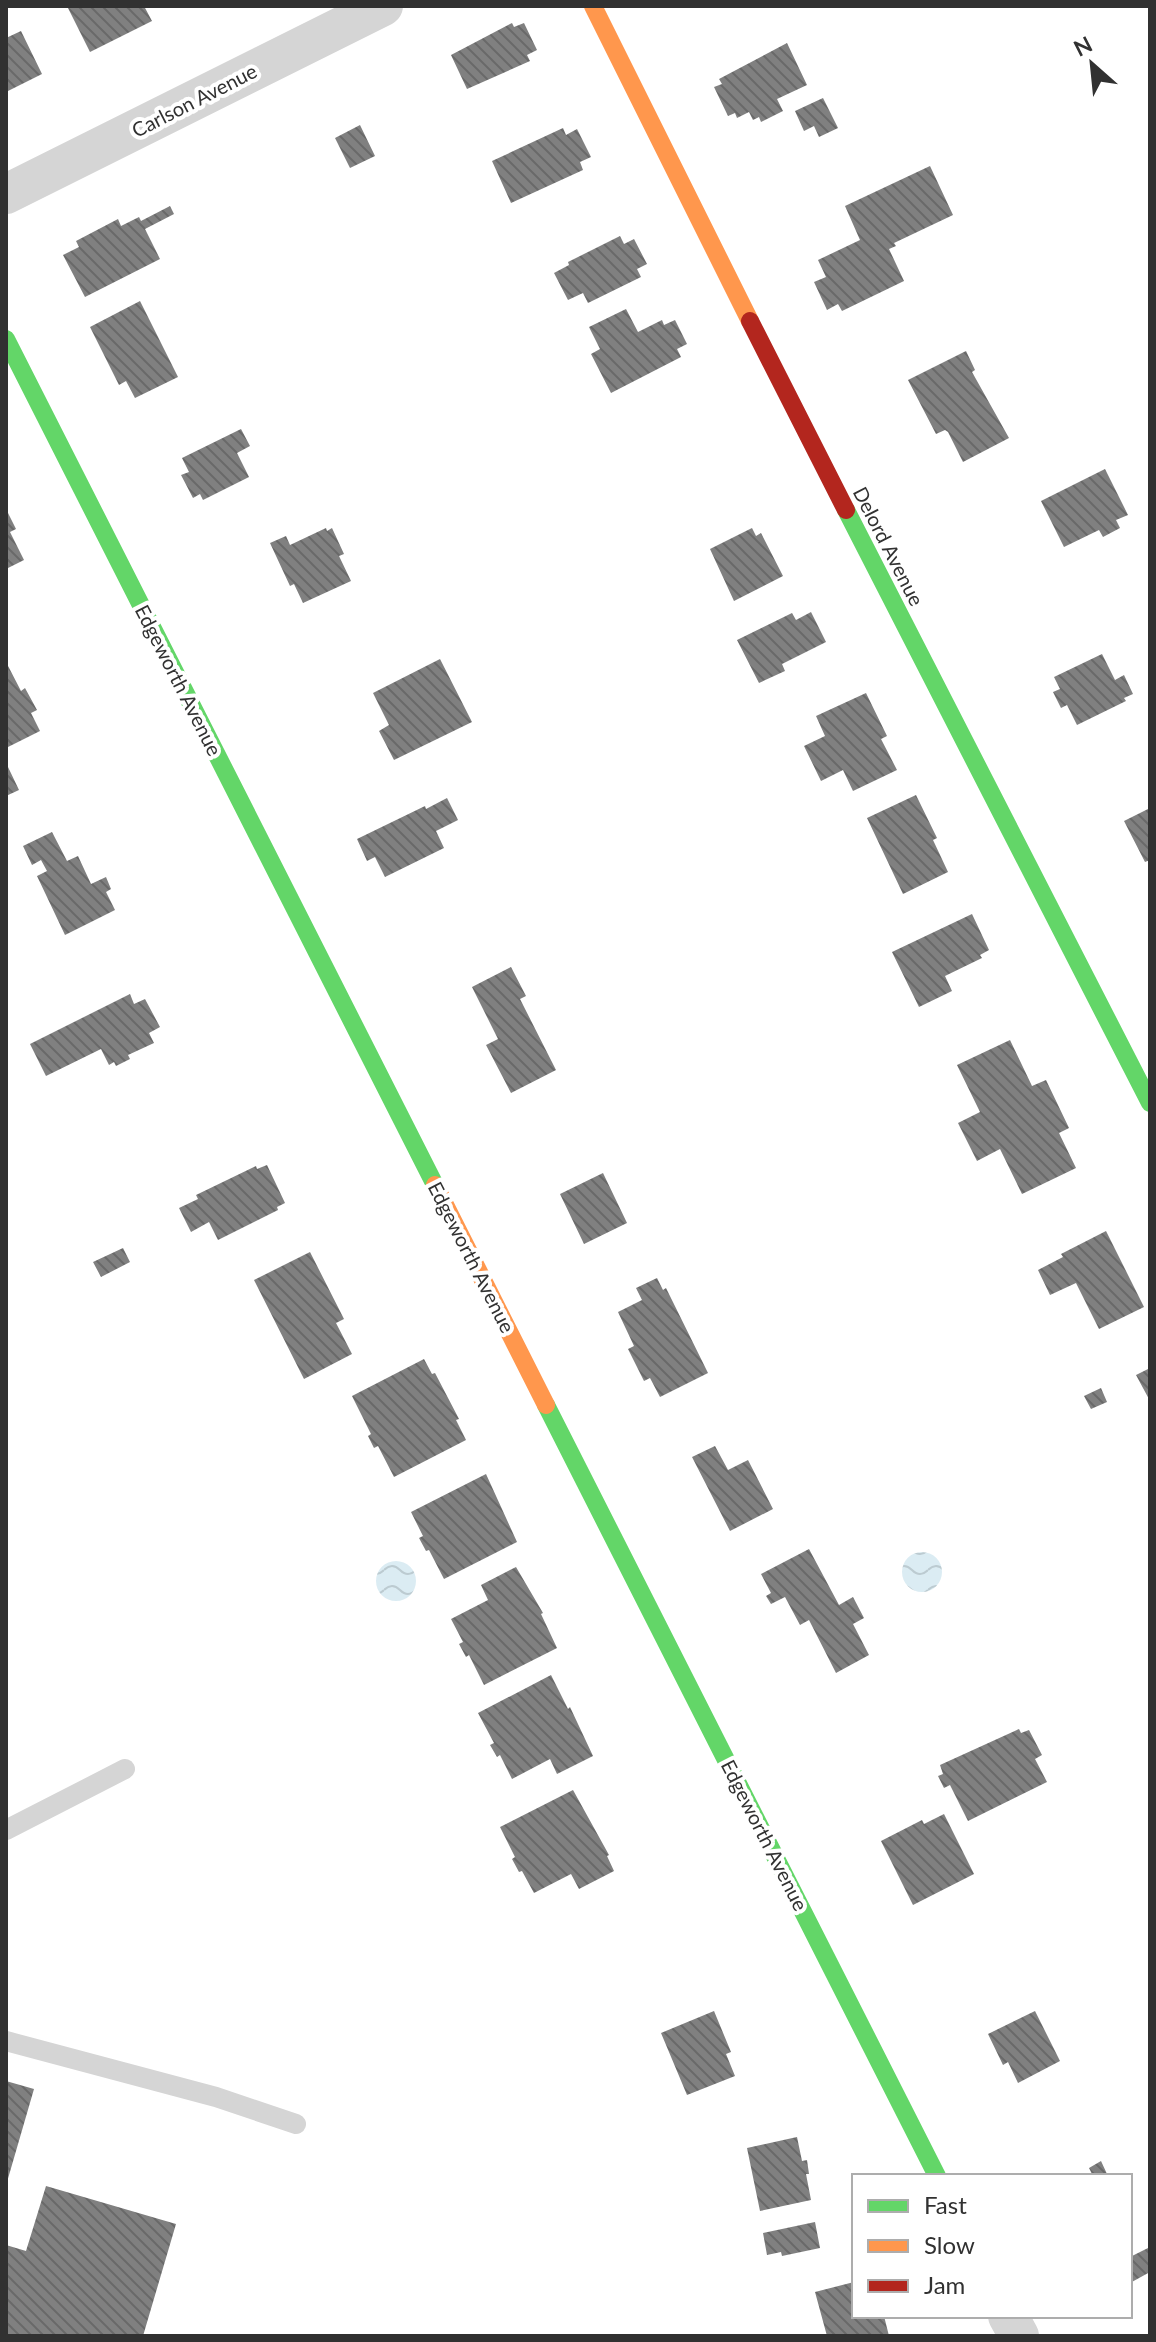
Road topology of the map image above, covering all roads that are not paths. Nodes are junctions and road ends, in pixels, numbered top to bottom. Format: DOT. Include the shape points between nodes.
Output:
graph roads {
  1 [pos="383,6"];
  2 [pos="593,6"];
  3 [pos="6,194"];
  4 [pos="6,339"];
  5 [pos="1150,1103"];
  6 [pos="125,1769"];
  7 [pos="6,1830"];
  8 [pos="6,2041"];
  9 [pos="296,2124"];
  10 [pos="936,2174"];
  11 [pos="1009,2318"];
  12 [pos="1019,2336"];
  1 -- 3 [label="street, Carlson Avenue"];
  2 -- 5 [label="street, Delord Avenue"];
  4 -- 10 [label="street, Edgeworth Avenue"];
  6 -- 7 [label="lane"];
  8 -- 9 [label="lane"];
  11 -- 12 [label="street"];
}
